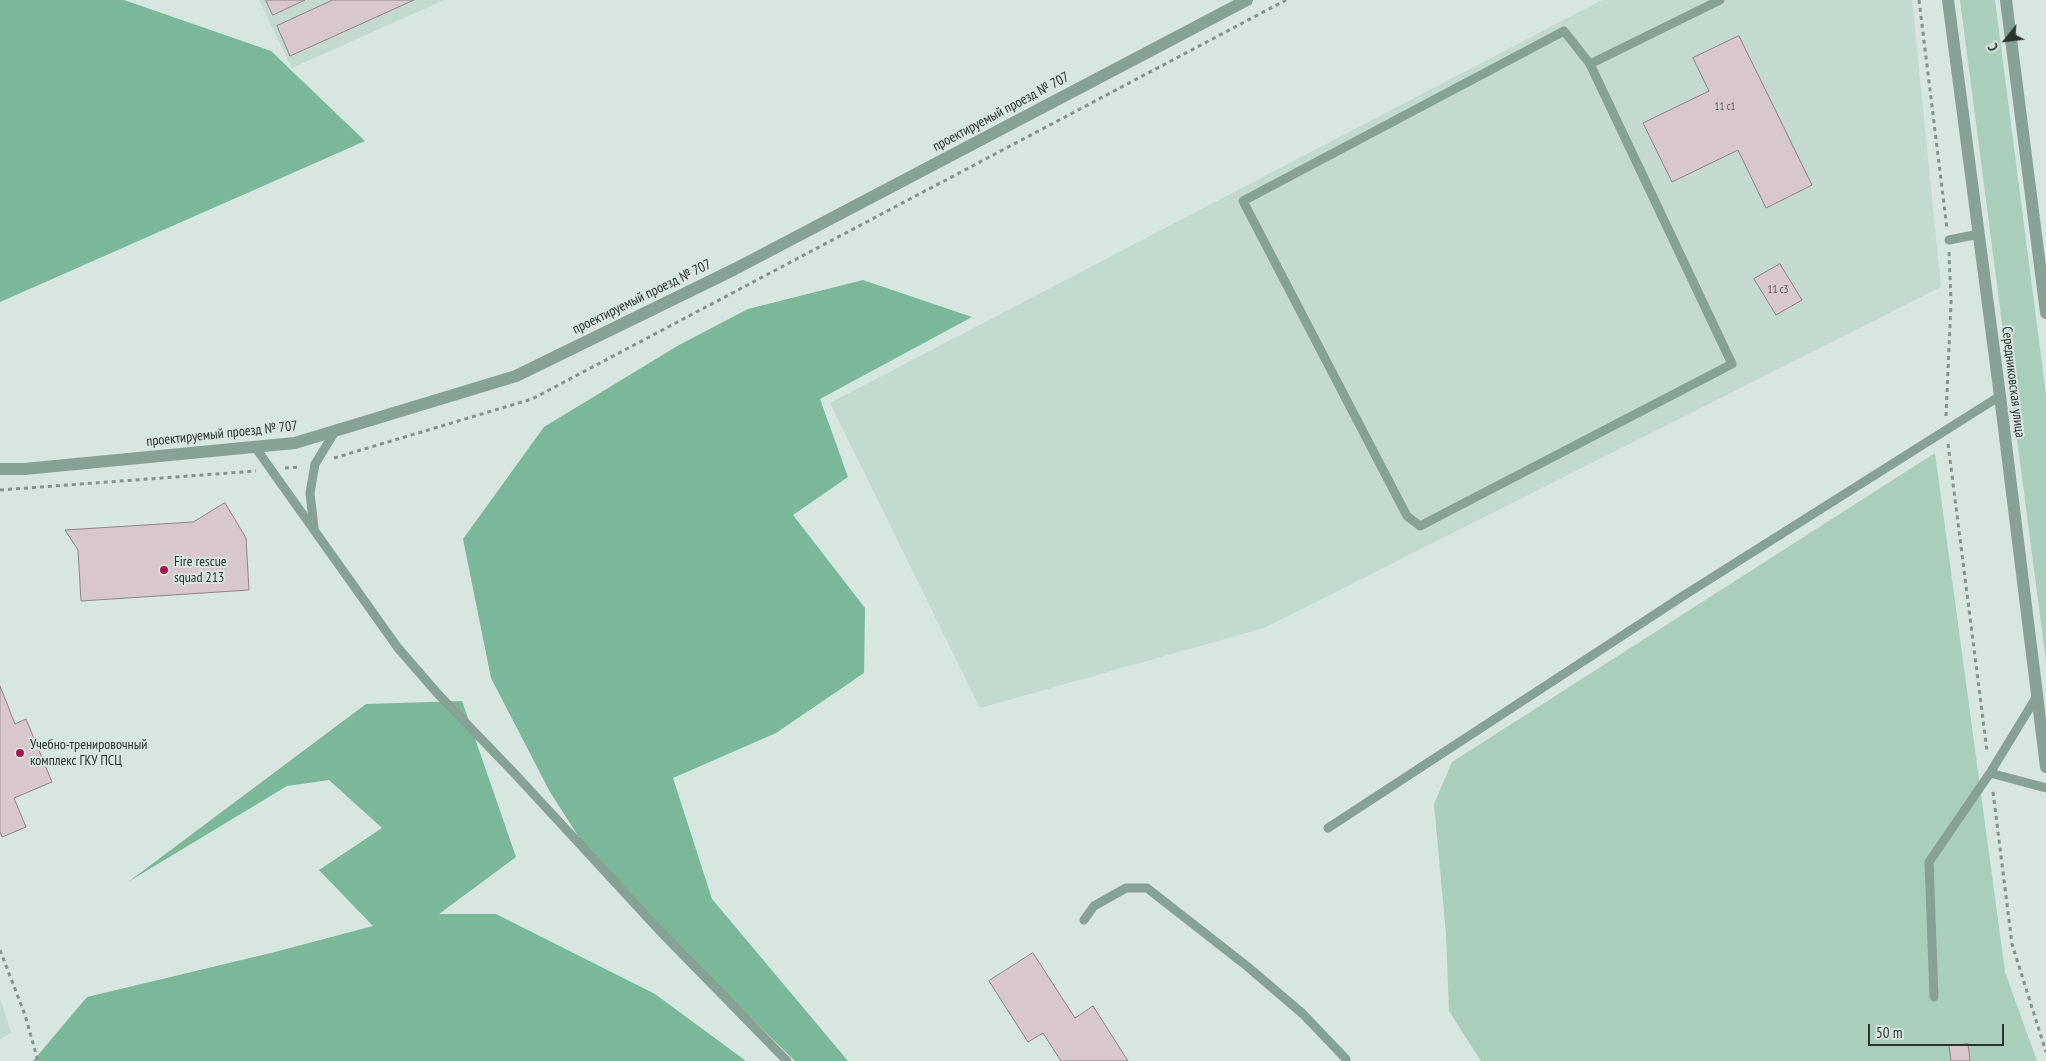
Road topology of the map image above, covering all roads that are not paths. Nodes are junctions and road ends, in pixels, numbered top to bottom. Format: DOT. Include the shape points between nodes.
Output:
graph roads {
  1 [pos="1247,0"];
  2 [pos="1720,0"];
  3 [pos="1948,0"];
  4 [pos="2006,0"];
  5 [pos="1590,64"];
  6 [pos="1979,234"];
  7 [pos="1949,240"];
  8 [pos="2046,313"];
  9 [pos="2000,396"];
  10 [pos="336,430"];
  11 [pos="255,447"];
  12 [pos="0,469"];
  13 [pos="315,531"];
  14 [pos="2037,696"];
  15 [pos="2046,767"];
  16 [pos="1990,773"];
  17 [pos="2046,788"];
  18 [pos="1328,828"];
  19 [pos="1084,920"];
  20 [pos="1934,997"];
  21 [pos="1346,1060"];
  22 [pos="786,1061"];
  1 -- 10 [label="street, проектируемый проезд № 707" via="735,269 516,376"];
  2 -- 5 [label="lane"];
  3 -- 6 [label="street, Середниковская улица"];
  4 -- 8 [label="street"];
  5 -- 5 [label="lane" via="1564,31 1243,201 1407,516 1420,526 1732,364"];
  6 -- 7 [label="lane"];
  6 -- 9 [label="street, Середниковская улица"];
  9 -- 14 [label="street, Середниковская улица"];
  9 -- 18 [label="lane" via="1682,596"];
  10 -- 11 [label="street, проектируемый проезд № 707" via="295,443"];
  10 -- 13 [label="lane" via="315,464 310,493"];
  11 -- 12 [label="street, проектируемый проезд № 707"];
  11 -- 13 [label="lane"];
  13 -- 22 [label="lane" via="398,648 438,694"];
  14 -- 15 [label="street, Середниковская улица"];
  14 -- 16 [label="lane"];
  16 -- 17 [label="lane"];
  16 -- 20 [label="lane" via="1929,862"];
  19 -- 21 [label="lane" via="1094,906 1126,888 1147,888 1304,1014"];
}
